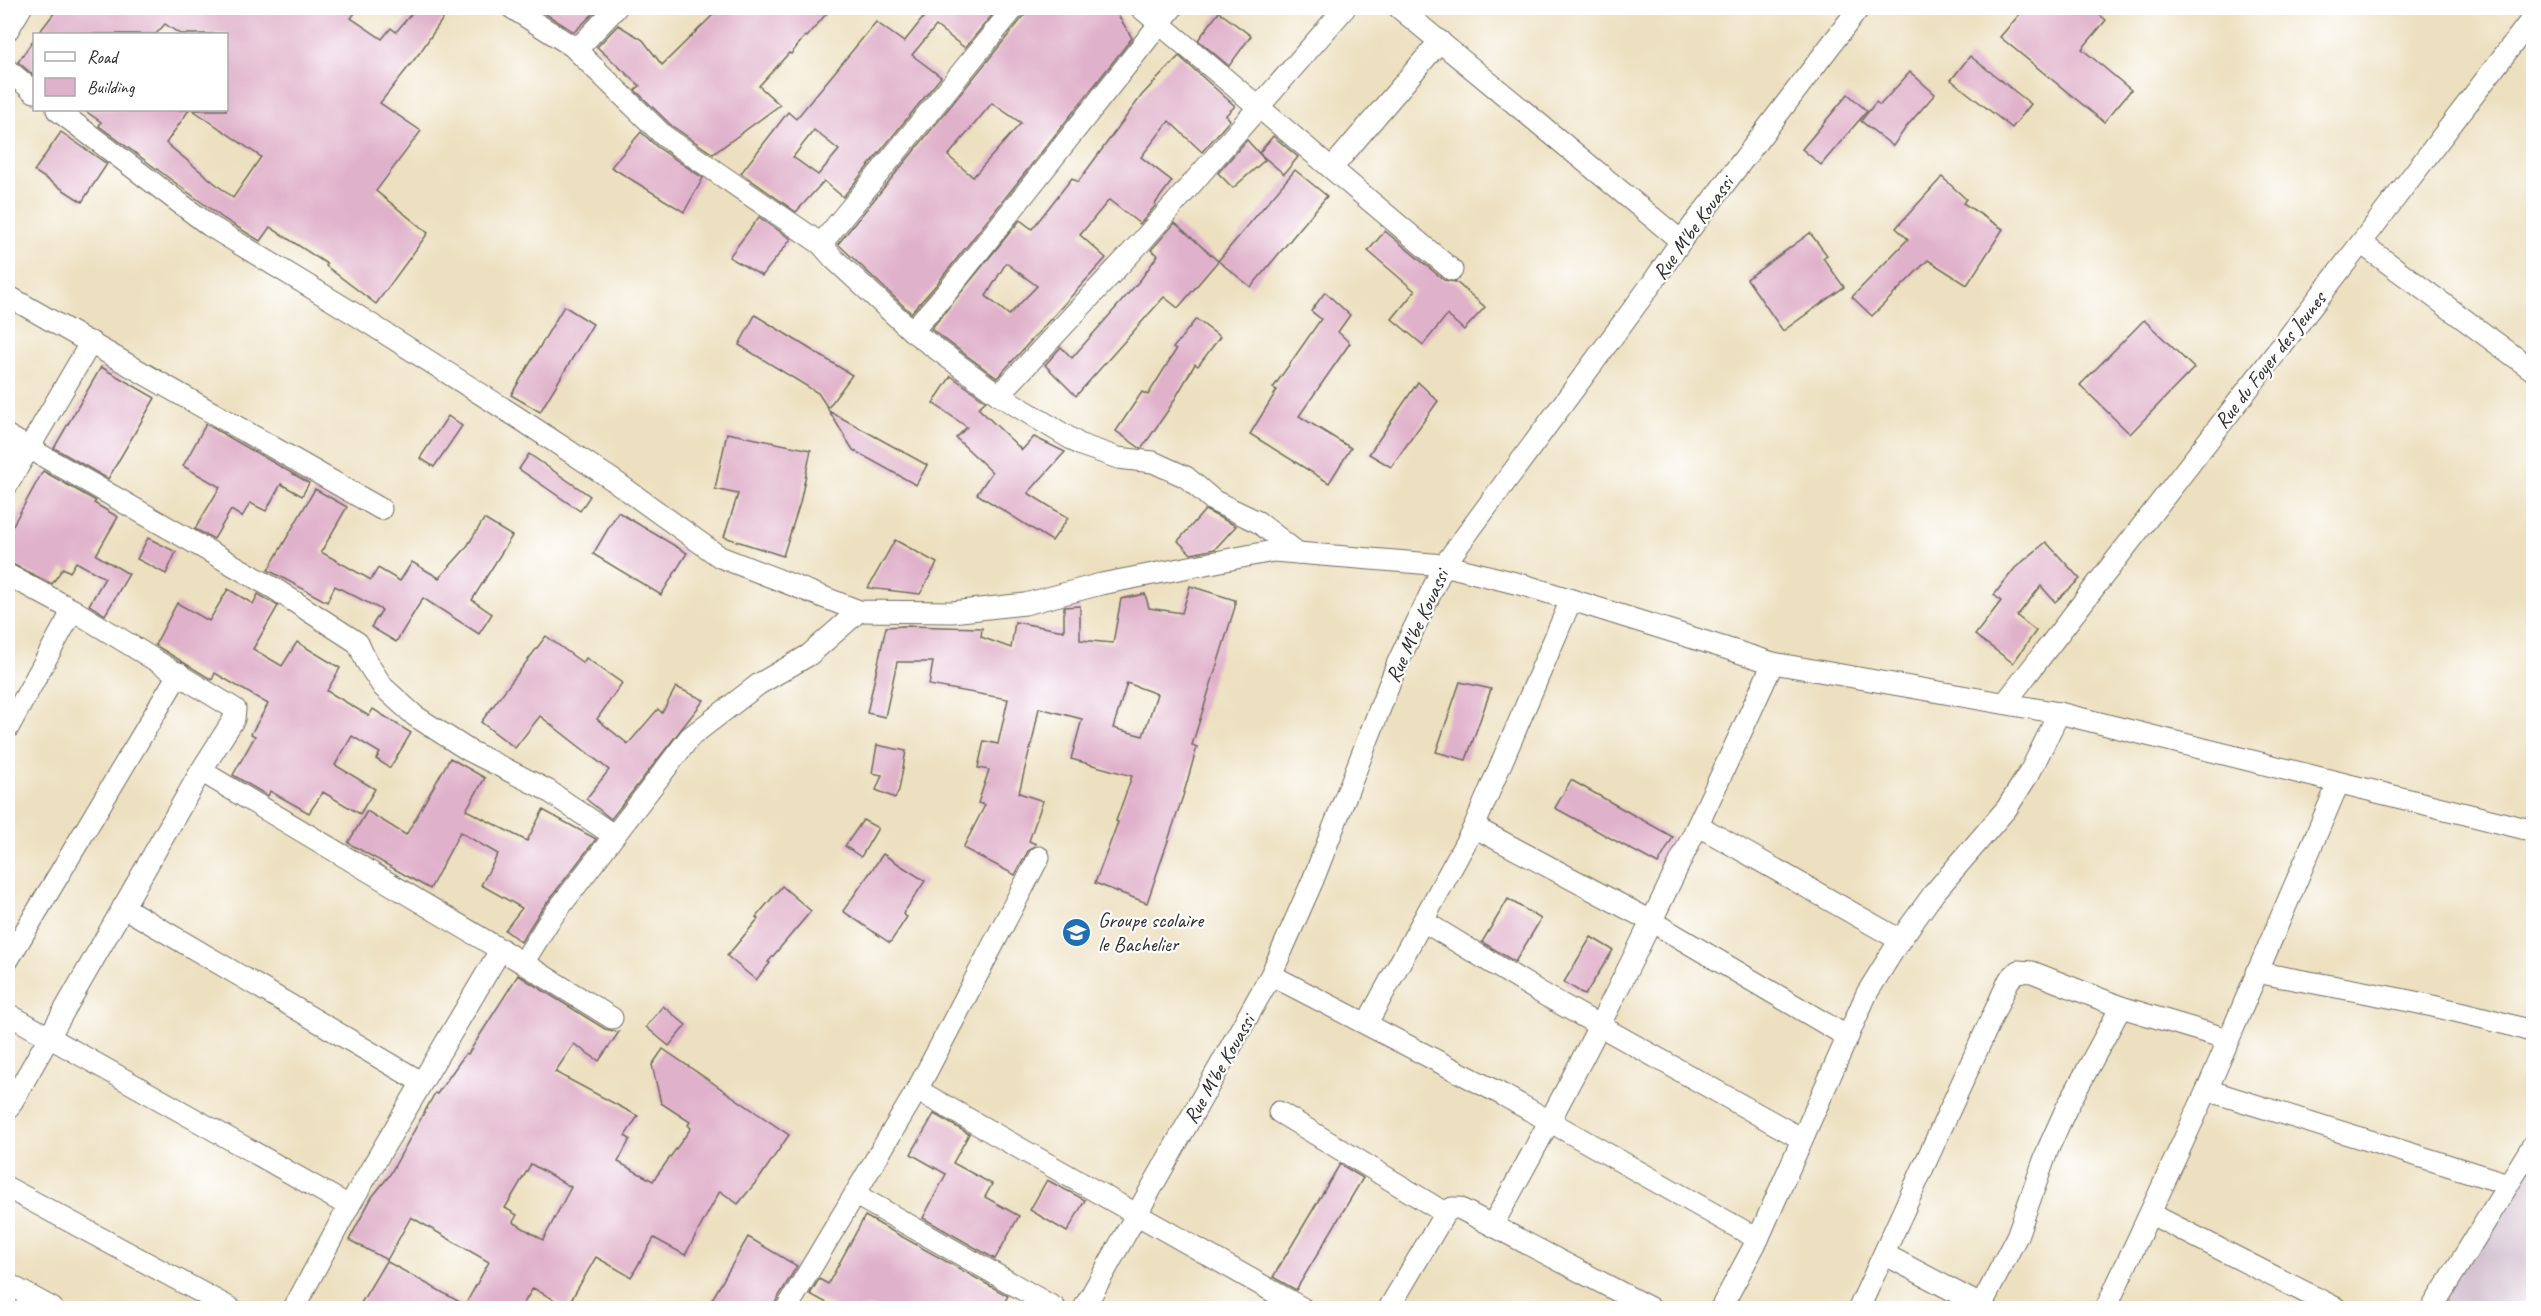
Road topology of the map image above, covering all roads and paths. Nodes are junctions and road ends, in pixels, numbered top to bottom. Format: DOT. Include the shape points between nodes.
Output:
graph roads {
  1 [pos="21,8"];
  2 [pos="512,8"];
  3 [pos="616,8"];
  4 [pos="1014,8"];
  5 [pos="1141,8"];
  6 [pos="1345,8"];
  7 [pos="1399,8"];
  8 [pos="1859,8"];
  9 [pos="1166,15"];
  10 [pos="2534,16"];
  11 [pos="8,30"];
  12 [pos="1440,41"];
  13 [pos="572,46"];
  14 [pos="8,70"];
  15 [pos="33,91"];
  16 [pos="1258,107"];
  17 [pos="58,111"];
  18 [pos="1332,168"];
  19 [pos="1681,241"];
  20 [pos="2361,243"];
  21 [pos="821,244"];
  22 [pos="1452,270"];
  23 [pos="8,296"];
  24 [pos="912,331"];
  25 [pos="91,342"];
  26 [pos="2534,371"];
  27 [pos="999,395"];
  28 [pos="8,436"];
  29 [pos="28,448"];
  30 [pos="8,484"];
  31 [pos="381,509"];
  32 [pos="1298,553"];
  33 [pos="1444,565"];
  34 [pos="8,575"];
  35 [pos="1571,600"];
  36 [pos="73,610"];
  37 [pos="859,611"];
  38 [pos="1773,663"];
  39 [pos="179,673"];
  40 [pos="2005,703"];
  41 [pos="2059,713"];
  42 [pos="8,728"];
  43 [pos="201,771"];
  44 [pos="2338,784"];
  45 [pos="1699,826"];
  46 [pos="1474,827"];
  47 [pos="2534,831"];
  48 [pos="613,835"];
  49 [pos="1039,857"];
  50 [pos="123,907"];
  51 [pos="1423,921"];
  52 [pos="1651,921"];
  53 [pos="1900,940"];
  54 [pos="501,949"];
  55 [pos="8,960"];
  56 [pos="524,963"];
  57 [pos="2256,972"];
  58 [pos="1271,975"];
  59 [pos="2121,1007"];
  60 [pos="8,1014"];
  61 [pos="612,1018"];
  62 [pos="1367,1023"];
  63 [pos="1599,1026"];
  64 [pos="2534,1032"];
  65 [pos="1848,1037"];
  66 [pos="48,1038"];
  67 [pos="2229,1039"];
  68 [pos="421,1082"];
  69 [pos="917,1090"];
  70 [pos="2207,1090"];
  71 [pos="8,1109"];
  72 [pos="1279,1112"];
  73 [pos="1551,1122"];
  74 [pos="1803,1139"];
  75 [pos="2534,1143"];
  76 [pos="2508,1184"];
  77 [pos="8,1188"];
  78 [pos="856,1195"];
  79 [pos="349,1206"];
  80 [pos="1137,1213"];
  81 [pos="1445,1213"];
  82 [pos="2151,1214"];
  83 [pos="1493,1224"];
  84 [pos="1758,1239"];
  85 [pos="1884,1254"];
  86 [pos="8,1284"];
  87 [pos="790,1307"];
  88 [pos="1984,1307"];
  89 [pos="52,1308"];
  90 [pos="230,1308"];
  91 [pos="294,1308"];
  92 [pos="1055,1308"];
  93 [pos="1084,1308"];
  94 [pos="1302,1308"];
  95 [pos="1389,1308"];
  96 [pos="1650,1308"];
  97 [pos="1721,1308"];
  98 [pos="1860,1308"];
  99 [pos="2106,1308"];
  100 [pos="2336,1308"];
  101 [pos="2432,1308"];
  1 -- 11 [label="street"];
  2 -- 13 [label="street"];
  3 -- 13 [label="street" via="582,44"];
  4 -- 21 [label="street"];
  5 -- 9 [label="street"];
  6 -- 16 [label="street"];
  7 -- 12 [label="street"];
  8 -- 19 [label="street, Rue M'be Kouassi"];
  9 -- 16 [label="street" via="1192,48"];
  9 -- 24 [label="street"];
  10 -- 20 [label="street, Rue du Foyer des Jeunes"];
  12 -- 18 [label="street"];
  12 -- 19 [label="street"];
  13 -- 21 [label="street" via="664,136"];
  14 -- 15 [label="street"];
  16 -- 18 [label="street"];
  16 -- 27 [label="street"];
  17 -- 37 [label="street" via="210,226 517,417 720,557"];
  18 -- 22 [label="street"];
  19 -- 33 [label="street, Rue M'be Kouassi"];
  20 -- 26 [label="street"];
  20 -- 40 [label="street, Rue du Foyer des Jeunes"];
  21 -- 24 [label="street"];
  23 -- 25 [label="street"];
  24 -- 27 [label="street"];
  25 -- 29 [label="street"];
  25 -- 31 [label="street"];
  27 -- 32 [label="street" via="1081,445 1118,458 1153,462 1186,477 1214,501 1258,522"];
  28 -- 29 [label="street"];
  29 -- 30 [label="street"];
  29 -- 48 [label="street" via="275,589 358,643 383,687 415,716 468,750 547,790"];
  32 -- 33 [label="street"];
  32 -- 37 [label="street" via="1262,553 1101,584 1025,604 952,612"];
  33 -- 35 [label="street"];
  33 -- 58 [label="street, Rue M'be Kouassi" via="1398,662 1313,880"];
  34 -- 36 [label="street"];
  35 -- 38 [label="street"];
  35 -- 46 [label="street"];
  36 -- 39 [label="street"];
  36 -- 42 [label="street"];
  37 -- 48 [label="street" via="809,655 759,684 690,737"];
  38 -- 40 [label="street"];
  38 -- 45 [label="street"];
  39 -- 43 [label="street" via="235,709 234,719"];
  39 -- 55 [label="street"];
  40 -- 41 [label="street"];
  41 -- 44 [label="street"];
  41 -- 53 [label="street" via="2007,808 1934,893"];
  43 -- 50 [label="street"];
  43 -- 54 [label="street"];
  44 -- 47 [label="street"];
  44 -- 57 [label="street"];
  45 -- 52 [label="street"];
  45 -- 53 [label="street"];
  46 -- 51 [label="street"];
  46 -- 52 [label="street"];
  48 -- 56 [label="street" via="549,921"];
  49 -- 69 [label="street"];
  50 -- 66 [label="street"];
  50 -- 68 [label="street"];
  51 -- 62 [label="street"];
  51 -- 63 [label="street"];
  52 -- 63 [label="street"];
  52 -- 65 [label="street"];
  53 -- 65 [label="street" via="1867,993"];
  54 -- 56 [label="street"];
  54 -- 68 [label="street"];
  56 -- 61 [label="street"];
  57 -- 64 [label="street" via="2439,1006"];
  57 -- 67 [label="street"];
  58 -- 62 [label="street"];
  58 -- 80 [label="street, Rue M'be Kouassi"];
  59 -- 67 [label="street"];
  59 -- 85 [label="street" via="2032,972 2018,971 2009,980"];
  59 -- 88 [label="street" via="2066,1109 2017,1236"];
  60 -- 66 [label="street"];
  62 -- 73 [label="street"];
  63 -- 73 [label="street"];
  63 -- 74 [label="street"];
  65 -- 74 [label="street"];
  66 -- 71 [label="street"];
  66 -- 79 [label="street"];
  67 -- 70 [label="street"];
  68 -- 79 [label="street"];
  69 -- 78 [label="street"];
  69 -- 80 [label="street"];
  70 -- 76 [label="street"];
  70 -- 82 [label="street"];
  72 -- 81 [label="street"];
  73 -- 83 [label="street"];
  73 -- 84 [label="street"];
  74 -- 84 [label="street"];
  75 -- 76 [label="street"];
  76 -- 101 [label="street"];
  77 -- 90 [label="street"];
  78 -- 87 [label="street"];
  78 -- 92 [label="street"];
  79 -- 91 [label="street"];
  80 -- 93 [label="street, Rue M'be Kouassi"];
  80 -- 94 [label="street"];
  81 -- 83 [label="street" via="1459,1208"];
  81 -- 95 [label="street"];
  82 -- 99 [label="street"];
  82 -- 100 [label="street"];
  83 -- 96 [label="street"];
  84 -- 97 [label="street"];
  85 -- 88 [label="street"];
  85 -- 98 [label="street"];
  86 -- 89 [label="street"];
}
